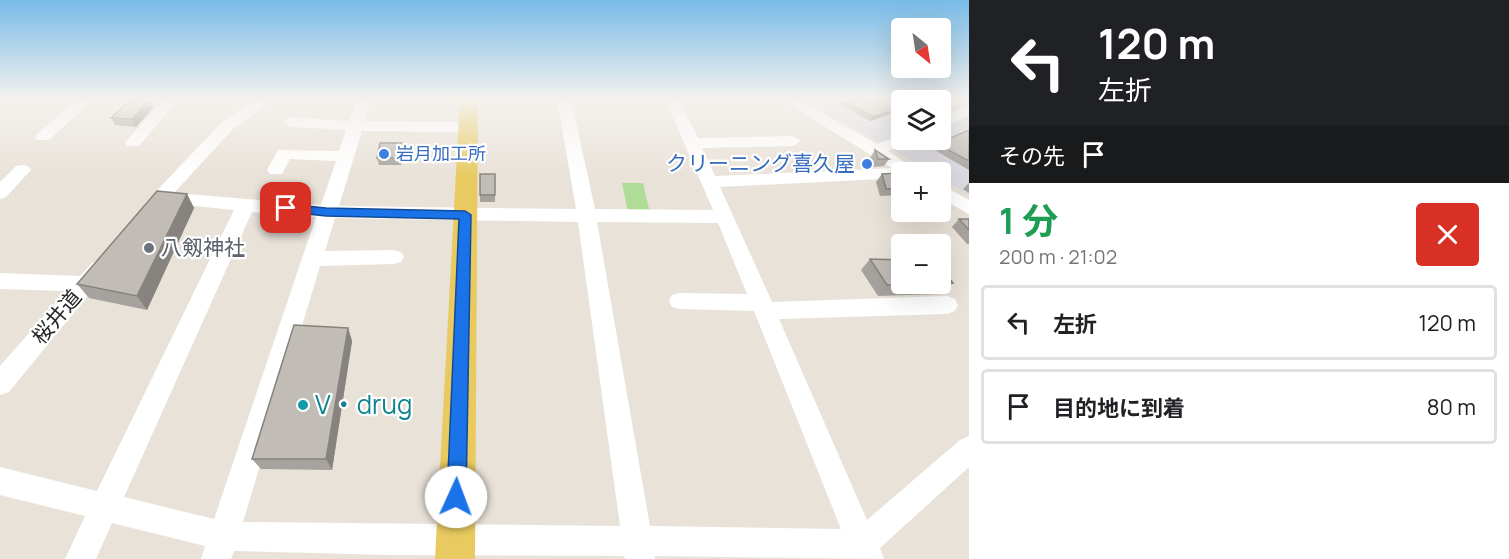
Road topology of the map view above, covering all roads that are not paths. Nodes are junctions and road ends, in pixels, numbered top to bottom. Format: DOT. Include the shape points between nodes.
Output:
graph roads {
  1 [pos="57,125"];
  2 [pos="149,125"];
  3 [pos="228,125"];
  4 [pos="340,125"];
  5 [pos="363,125"];
  6 [pos="469,125"];
  7 [pos="569,125"];
  8 [pos="684,125"];
  9 [pos="832,125"];
  10 [pos="355,126"];
  11 [pos="43,137"];
  12 [pos="793,141"];
  13 [pos="133,143"];
  14 [pos="692,143"];
  15 [pos="891,145"];
  16 [pos="876,151"];
  17 [pos="344,156"];
  18 [pos="894,162"];
  19 [pos="22,170"];
  20 [pos="276,170"];
  21 [pos="891,173"];
  22 [pos="710,182"];
  23 [pos="0,193"];
  24 [pos="951,197"];
  25 [pos="169,198"];
  26 [pos="246,205"];
  27 [pos="969,208"];
  28 [pos="326,212"];
  29 [pos="144,214"];
  30 [pos="465,215"];
  31 [pos="587,216"];
  32 [pos="725,217"];
  33 [pos="114,249"];
  34 [pos="394,257"];
  35 [pos="311,259"];
  36 [pos="0,281"];
  37 [pos="84,284"];
  38 [pos="680,301"];
  39 [pos="947,305"];
  40 [pos="763,307"];
  41 [pos="0,384"];
  42 [pos="969,449"];
  43 [pos="0,481"];
  44 [pos="104,507"];
  45 [pos="220,548"];
  46 [pos="455,549"];
  47 [pos="638,550"];
  48 [pos="866,551"];
  49 [pos="80,559"];
  1 -- 11 [label="street"];
  2 -- 13 [label="street"];
  3 -- 29 [label="street"];
  4 -- 10 [label="street"];
  5 -- 10 [label="street"];
  6 -- 30 [label="main road"];
  7 -- 31 [label="street"];
  8 -- 14 [label="street"];
  9 -- 16 [label="street"];
  10 -- 17 [label="street"];
  12 -- 14 [label="street"];
  14 -- 22 [label="street"];
  15 -- 16 [label="street"];
  16 -- 18 [label="street"];
  17 -- 20 [label="street" via="284,154"];
  17 -- 28 [label="street"];
  19 -- 23 [label="street"];
  21 -- 22 [label="street"];
  22 -- 32 [label="street"];
  24 -- 27 [label="street"];
  25 -- 26 [label="street"];
  26 -- 28 [label="street"];
  26 -- 44 [label="street"];
  28 -- 30 [label="street"];
  28 -- 35 [label="street"];
  30 -- 31 [label="street"];
  30 -- 46 [label="main road"];
  31 -- 32 [label="street"];
  31 -- 47 [label="street"];
  32 -- 40 [label="street"];
  33 -- 37 [label="street, 桜井道"];
  34 -- 35 [label="street"];
  35 -- 45 [label="street"];
  36 -- 37 [label="street"];
  37 -- 41 [label="street, 桜井道"];
  38 -- 40 [label="street"];
  39 -- 40 [label="street"];
  40 -- 48 [label="street"];
  42 -- 48 [label="street"];
  43 -- 44 [label="street"];
  44 -- 45 [label="street"];
  44 -- 49 [label="street"];
  45 -- 46 [label="street" via="390,540"];
  46 -- 47 [label="street"];
  47 -- 48 [label="street"];
}
